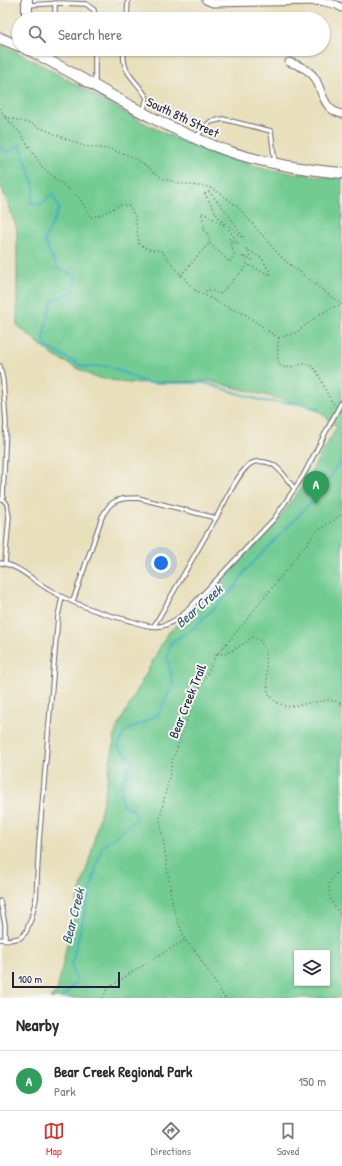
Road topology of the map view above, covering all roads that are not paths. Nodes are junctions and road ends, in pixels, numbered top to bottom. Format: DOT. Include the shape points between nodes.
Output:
graph roads {
  1 [pos="128,0"];
  2 [pos="206,0"];
  3 [pos="27,2"];
  4 [pos="55,3"];
  5 [pos="342,8"];
  6 [pos="28,12"];
  7 [pos="55,12"];
  8 [pos="94,12"];
  9 [pos="127,12"];
  10 [pos="0,38"];
  11 [pos="12,43"];
  12 [pos="40,56"];
  13 [pos="94,56"];
  14 [pos="123,56"];
  15 [pos="289,62"];
  16 [pos="95,86"];
  17 [pos="143,113"];
  18 [pos="342,114"];
  19 [pos="195,138"];
  20 [pos="276,164"];
  21 [pos="342,173"];
  22 [pos="0,366"];
  23 [pos="342,400"];
  24 [pos="294,488"];
  25 [pos="2,499"];
  26 [pos="216,518"];
  27 [pos="0,563"];
  28 [pos="5,563"];
  29 [pos="62,597"];
  30 [pos="72,601"];
  31 [pos="154,626"];
  32 [pos="0,901"];
  33 [pos="0,939"];
  34 [pos="5,939"];
  1 -- 9 [label="lane"];
  2 -- 5 [label="street" via="213,3 321,1"];
  3 -- 4 [label="lane"];
  3 -- 6 [label="main road"];
  4 -- 7 [label="lane"];
  4 -- 8 [label="lane" via="86,4"];
  10 -- 11 [label="main road"];
  12 -- 16 [label="main road, South 8th Street"];
  13 -- 16 [label="lane"];
  14 -- 17 [label="lane" via="129,74 147,98"];
  15 -- 18 [label="street" via="309,71 315,78 325,103 330,109"];
  16 -- 17 [label="main road, South 8th Street"];
  17 -- 19 [label="main road, South 8th Street"];
  19 -- 20 [label="main road, South 8th Street" via="243,156"];
  19 -- 20 [label="lane" via="210,122 223,119 271,131"];
  20 -- 21 [label="main road, South 8th Street"];
  22 -- 25 [label="lane" via="6,422"];
  23 -- 24 [label="lane" via="303,476"];
  24 -- 26 [label="lane" via="275,466 268,462 251,463 243,470"];
  24 -- 31 [label="lane" via="274,519 185,613 168,624"];
  25 -- 28 [label="lane" via="7,504 9,517"];
  26 -- 30 [label="lane" via="138,498 116,501 102,517"];
  26 -- 31 [label="lane"];
  27 -- 28 [label="lane"];
  28 -- 29 [label="lane" via="21,570"];
  29 -- 30 [label="lane"];
  29 -- 34 [label="lane" via="58,616 36,899 26,932 20,938"];
  30 -- 31 [label="lane" via="106,614"];
  32 -- 34 [label="lane"];
  33 -- 34 [label="lane"];
}
